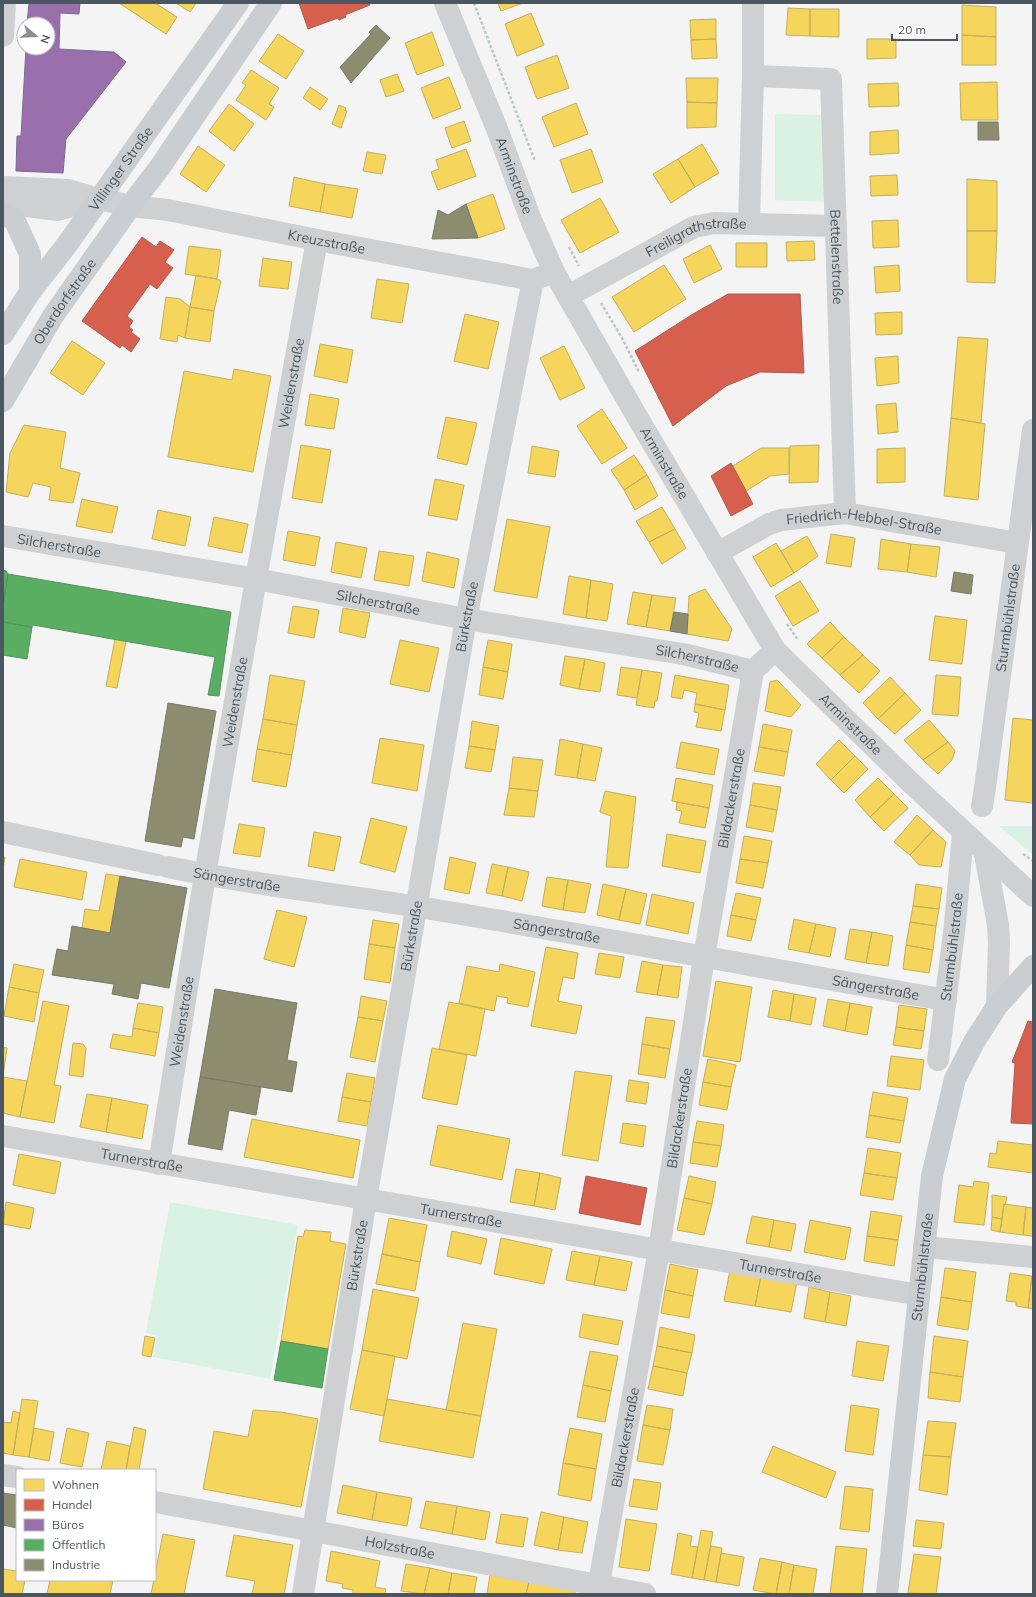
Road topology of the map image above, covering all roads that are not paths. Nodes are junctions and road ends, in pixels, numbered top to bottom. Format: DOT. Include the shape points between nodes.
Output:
graph roads {
  1 [pos="5,3"];
  2 [pos="238,3"];
  3 [pos="272,3"];
  4 [pos="445,3"];
  5 [pos="753,3"];
  6 [pos="3,36"];
  7 [pos="752,76"];
  8 [pos="3,187"];
  9 [pos="99,199"];
  10 [pos="3,203"];
  11 [pos="131,206"];
  12 [pos="3,212"];
  13 [pos="749,223"];
  14 [pos="836,226"];
  15 [pos="317,240"];
  16 [pos="554,272"];
  17 [pos="533,280"];
  18 [pos="30,292"];
  19 [pos="568,296"];
  20 [pos="3,334"];
  21 [pos="3,401"];
  22 [pos="1033,430"];
  23 [pos="845,513"];
  24 [pos="3,536"];
  25 [pos="1017,543"];
  26 [pos="717,552"];
  27 [pos="256,579"];
  28 [pos="466,619"];
  29 [pos="775,650"];
  30 [pos="753,671"];
  31 [pos="982,806"];
  32 [pos="3,832"];
  33 [pos="963,833"];
  34 [pos="985,854"];
  35 [pos="205,876"];
  36 [pos="1033,896"];
  37 [pos="417,907"];
  38 [pos="704,957"];
  39 [pos="1033,966"];
  40 [pos="946,1000"];
  41 [pos="997,1006"];
  42 [pos="938,1060"];
  43 [pos="3,1136"];
  44 [pos="158,1164"];
  45 [pos="366,1199"];
  46 [pos="924,1246"];
  47 [pos="659,1250"];
  48 [pos="1033,1257"];
  49 [pos="919,1296"];
  50 [pos="3,1475"];
  51 [pos="16,1477"];
  52 [pos="156,1502"];
  53 [pos="314,1531"];
  54 [pos="598,1590"];
  55 [pos="303,1594"];
  56 [pos="645,1594"];
  57 [pos="887,1594"];
  1 -- 6 [label="street"];
  2 -- 9 [label="main road, Villinger Straße"];
  3 -- 11 [label="main road"];
  4 -- 16 [label="street, Arminstraße"];
  5 -- 7 [label="street"];
  7 -- 13 [label="street"];
  7 -- 14 [label="street, Bettelenstraße" via="830,79"];
  8 -- 9 [label="street, Kreuzstraße" via="68,190"];
  9 -- 10 [label="street, Kreuzstraße" via="58,210"];
  9 -- 11 [label="street, Kreuzstraße"];
  9 -- 18 [label="main road, Villinger Straße"];
  11 -- 15 [label="street, Kreuzstraße" via="174,211"];
  11 -- 21 [label="main road, Oberdorfstraße" via="53,316"];
  12 -- 18 [label="main road" via="15,221 30,254"];
  13 -- 14 [label="street, Freiligrathstraße"];
  13 -- 19 [label="street, Freiligrathstraße" via="714,223 694,227"];
  14 -- 23 [label="street, Bettelenstraße"];
  15 -- 17 [label="street, Kreuzstraße"];
  15 -- 27 [label="street, Weidenstraße"];
  16 -- 17 [label="street"];
  16 -- 19 [label="street, Arminstraße"];
  17 -- 28 [label="street, Bürkstraße"];
  18 -- 20 [label="main road, Villinger Straße"];
  19 -- 26 [label="street, Arminstraße"];
  22 -- 25 [label="street, Sturmbühlstraße"];
  23 -- 25 [label="street, Friedrich-Hebbel-Straße"];
  23 -- 26 [label="street, Friedrich-Hebbel-Straße" via="780,520"];
  24 -- 27 [label="street, Silcherstraße"];
  25 -- 31 [label="street, Sturmbühlstraße"];
  26 -- 29 [label="street, Arminstraße"];
  27 -- 28 [label="street, Silcherstraße"];
  27 -- 35 [label="street, Weidenstraße"];
  28 -- 30 [label="street, Silcherstraße" via="683,654"];
  28 -- 37 [label="street, Bürkstraße"];
  29 -- 30 [label="street"];
  29 -- 33 [label="street, Arminstraße"];
  30 -- 38 [label="street, Bildackerstraße"];
  32 -- 35 [label="street, Sängerstraße"];
  33 -- 34 [label="street, Arminstraße"];
  33 -- 40 [label="street, Sturmbühlstraße"];
  34 -- 36 [label="street, Arminstraße"];
  34 -- 41 [label="street" via="998,926"];
  35 -- 37 [label="street, Sängerstraße"];
  35 -- 44 [label="street, Weidenstraße"];
  37 -- 38 [label="street, Sängerstraße"];
  37 -- 45 [label="street, Bürkstraße"];
  38 -- 40 [label="street, Sängerstraße"];
  38 -- 47 [label="street, Bildackerstraße"];
  39 -- 41 [label="main road, Sturmbühlstraße"];
  40 -- 42 [label="street, Sturmbühlstraße"];
  41 -- 46 [label="main road, Sturmbühlstraße" via="955,1078 932,1176"];
  43 -- 44 [label="street, Turnerstraße"];
  44 -- 45 [label="street, Turnerstraße"];
  45 -- 47 [label="street, Turnerstraße"];
  45 -- 53 [label="street, Bürkstraße"];
  46 -- 48 [label="street"];
  46 -- 49 [label="main road, Sturmbühlstraße"];
  47 -- 49 [label="street, Turnerstraße"];
  47 -- 54 [label="street, Bildackerstraße"];
  49 -- 57 [label="main road, Sturmbühlstraße"];
  50 -- 51 [label="street"];
  52 -- 53 [label="street, Holzstraße"];
  53 -- 54 [label="street, Holzstraße"];
  53 -- 55 [label="street, Bürkstraße"];
  54 -- 56 [label="street, Holzstraße"];
}
